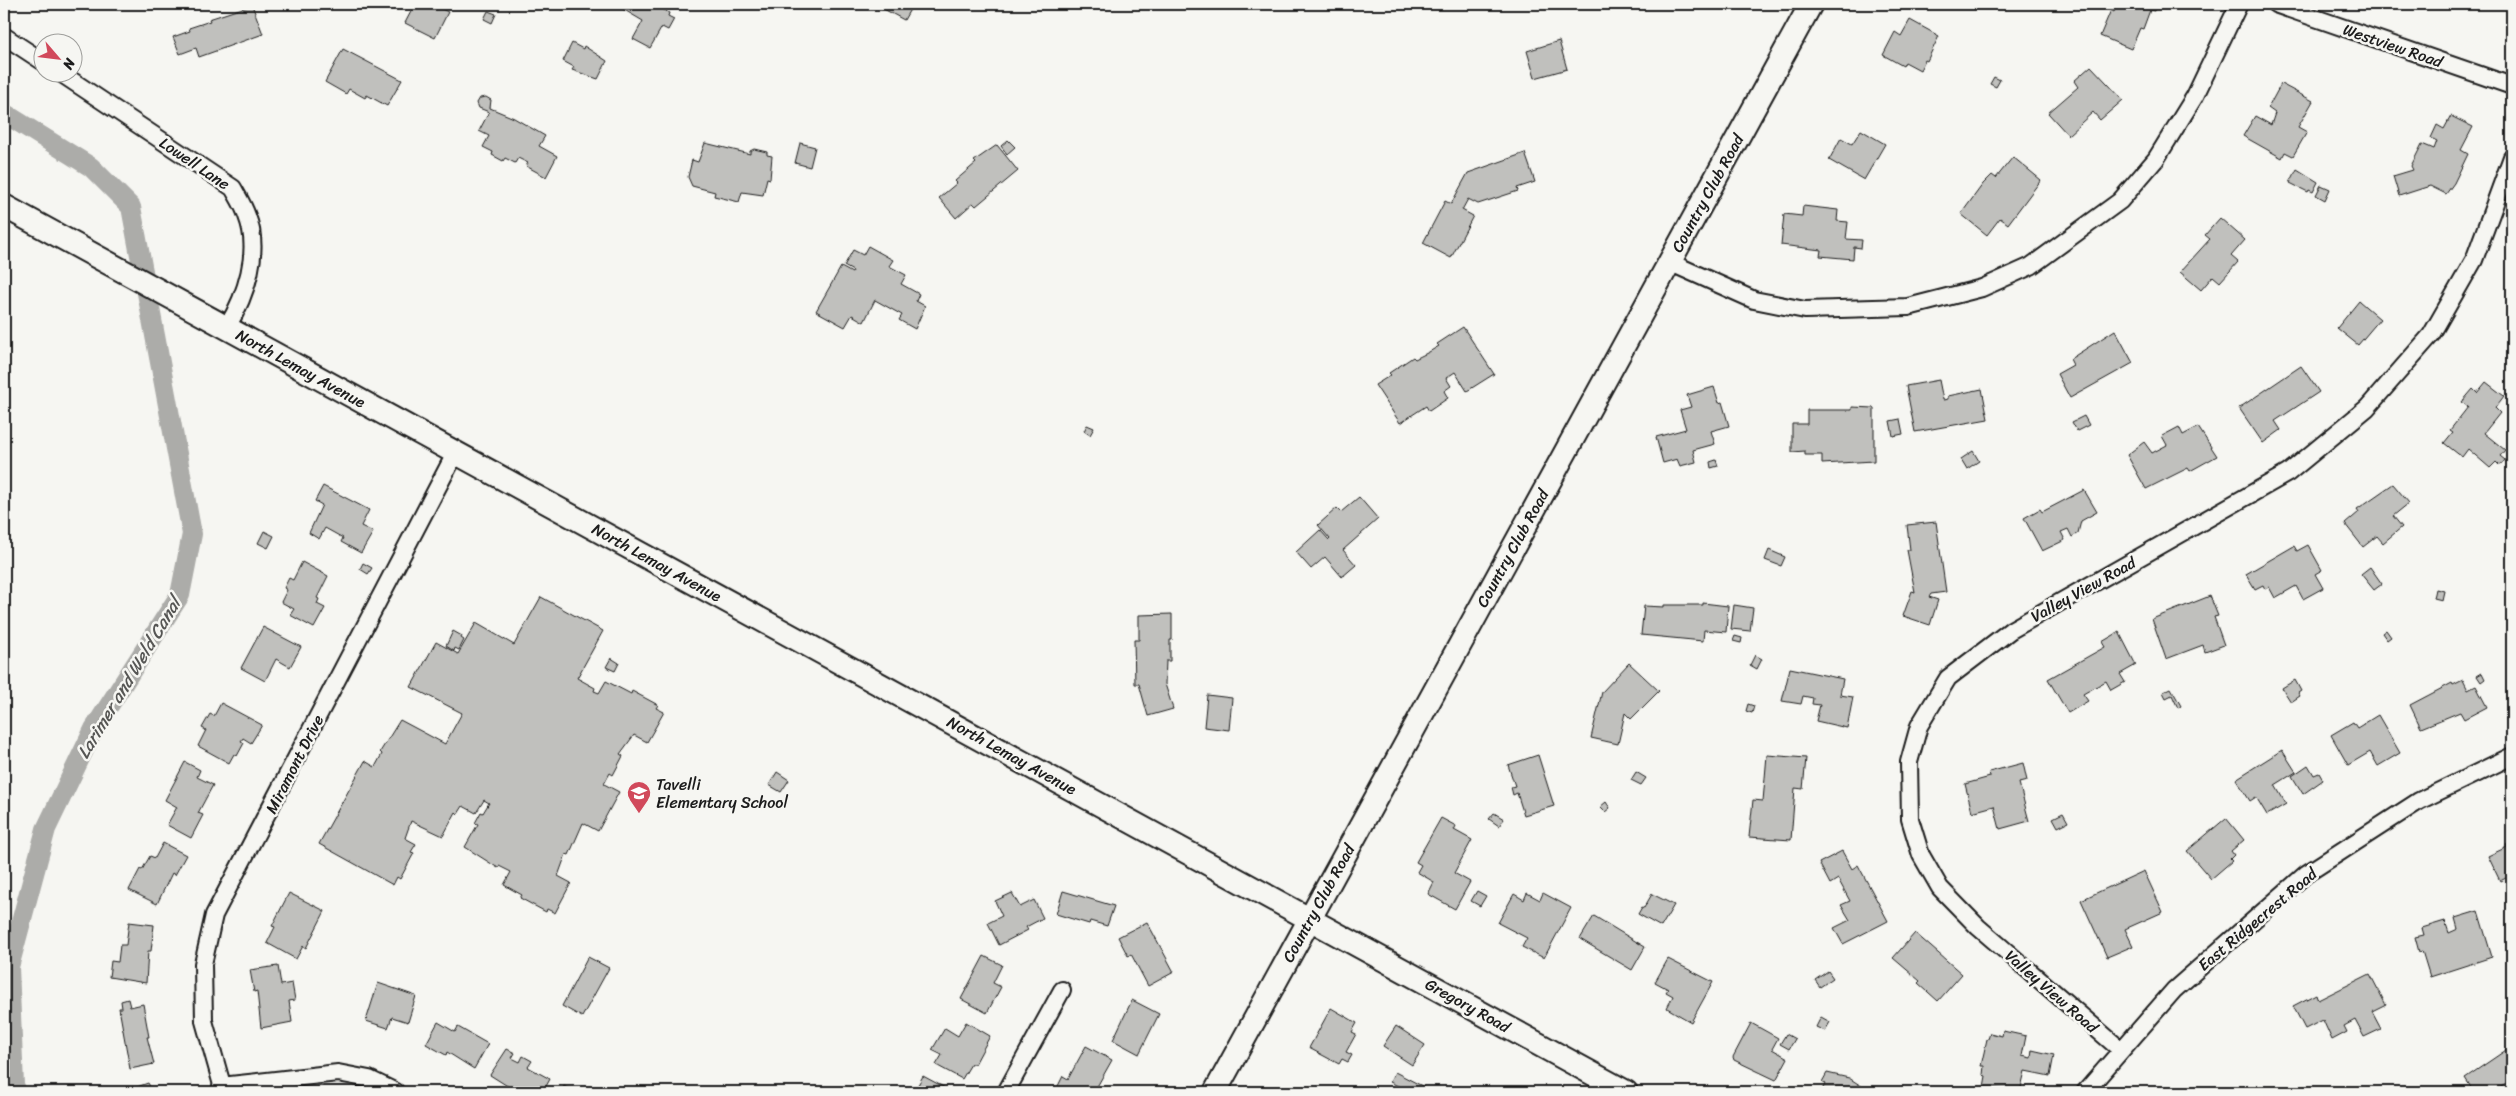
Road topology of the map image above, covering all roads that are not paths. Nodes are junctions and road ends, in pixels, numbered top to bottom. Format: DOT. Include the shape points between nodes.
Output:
graph roads {
  1 [pos="1811,4"];
  2 [pos="2239,4"];
  3 [pos="2275,4"];
  4 [pos="4,36"];
  5 [pos="32,54"];
  6 [pos="74,82"];
  7 [pos="2512,86"];
  8 [pos="2512,157"];
  9 [pos="4,206"];
  10 [pos="1669,262"];
  11 [pos="228,327"];
  12 [pos="456,452"];
  13 [pos="2512,756"];
  14 [pos="1310,917"];
  15 [pos="1062,990"];
  16 [pos="2121,1050"];
  17 [pos="222,1089"];
  18 [pos="396,1092"];
  19 [pos="1006,1092"];
  20 [pos="1215,1092"];
  21 [pos="1626,1092"];
  22 [pos="2085,1092"];
  1 -- 10 [label="street, Country Club Road"];
  2 -- 10 [label="street" via="2195,96 2156,159 2120,201 2031,266 1982,288 1908,307 1805,310 1754,300"];
  3 -- 7 [label="street, Westview Road"];
  4 -- 5 [label="street"];
  6 -- 11 [label="street, Lowell Lane" via="233,188 248,216 252,258 238,309"];
  8 -- 16 [label="street, Valley View Road" via="2474,260 2431,335 2367,408 2288,473 2011,630 1948,678 1918,726 1909,762 1910,819 1921,855 1940,888 1978,927"];
  9 -- 11 [label="street, North Lemay Avenue"];
  10 -- 14 [label="street, Country Club Road"];
  11 -- 12 [label="street, North Lemay Avenue"];
  12 -- 14 [label="street, North Lemay Avenue"];
  12 -- 17 [label="street, Miramont Drive" via="214,916 203,964 204,1022"];
  13 -- 16 [label="street, East Ridgecrest Road" via="2419,801 2306,874 2174,990"];
  14 -- 20 [label="street, Country Club Road"];
  14 -- 21 [label="street, Gregory Road"];
  15 -- 19 [label="street"];
  16 -- 22 [label="street, East Ridgecrest Road"];
  17 -- 18 [label="street" via="338,1073 369,1079"];
}
